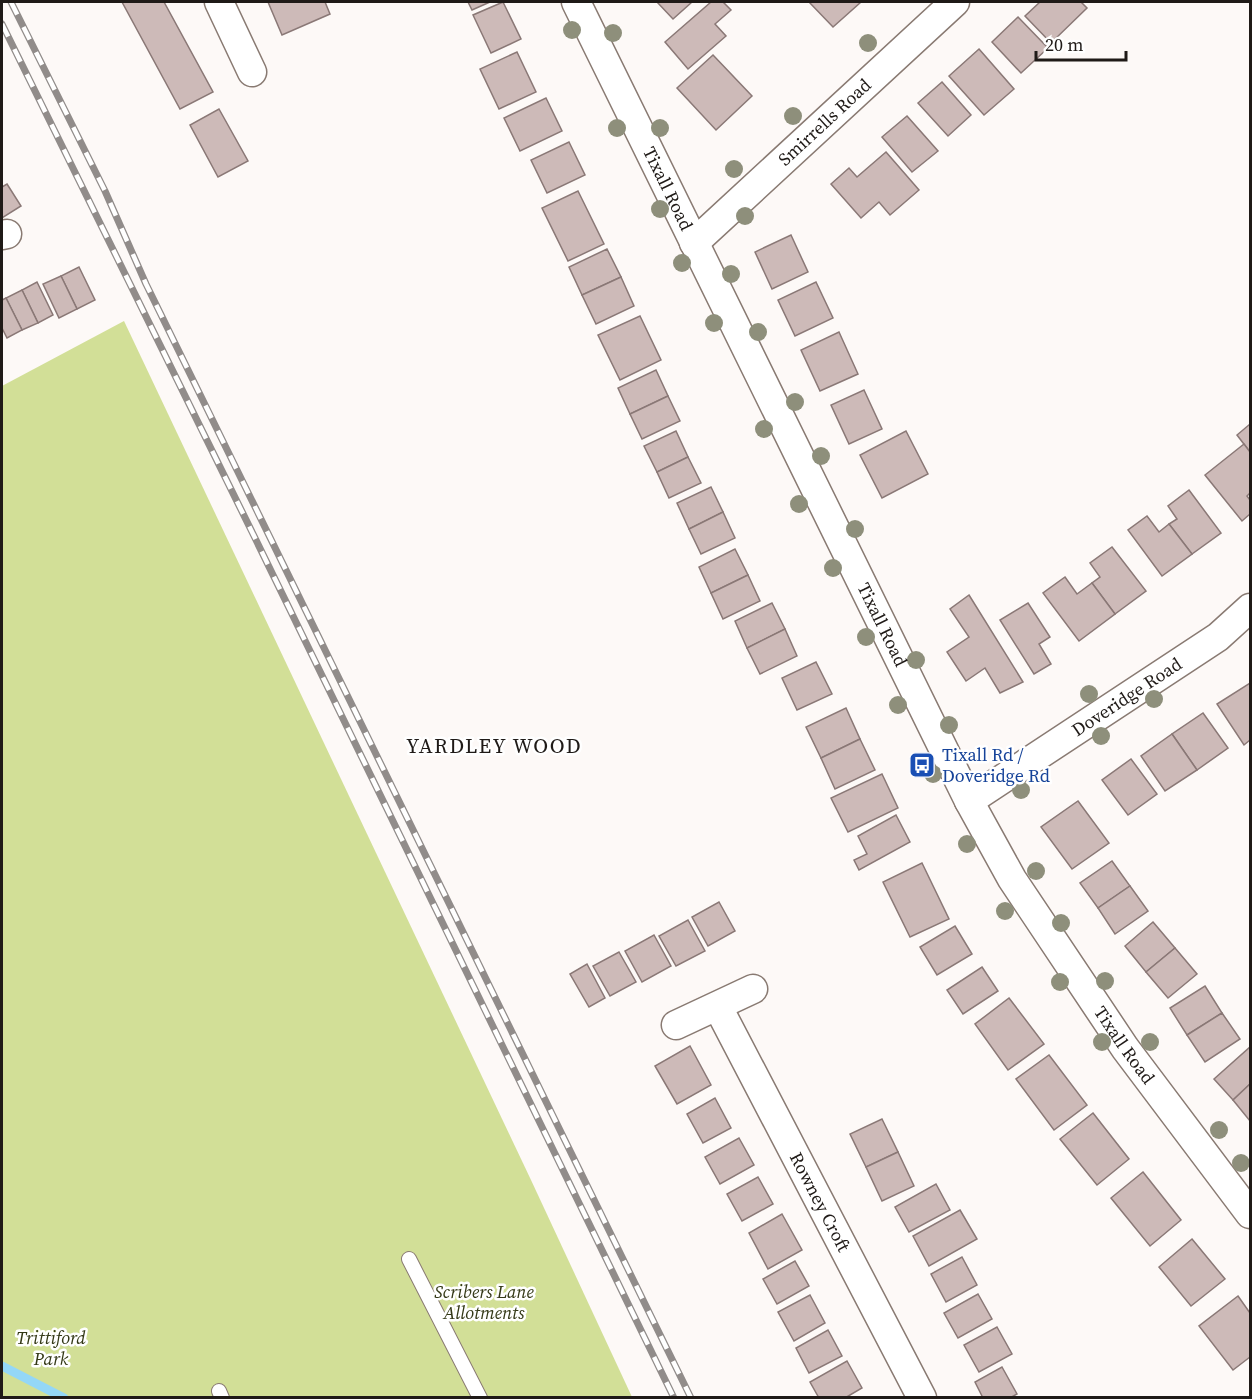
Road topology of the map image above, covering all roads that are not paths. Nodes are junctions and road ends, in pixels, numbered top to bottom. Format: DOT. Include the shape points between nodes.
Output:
graph roads {
  1 [pos="219,2"];
  2 [pos="576,2"];
  3 [pos="955,2"];
  4 [pos="252,72"];
  5 [pos="694,243"];
  6 [pos="1251,608"];
  7 [pos="969,801"];
  8 [pos="753,989"];
  9 [pos="718,1006"];
  10 [pos="676,1025"];
  11 [pos="1251,1214"];
  12 [pos="409,1259"];
  13 [pos="480,1398"];
  14 [pos="922,1398"];
  1 -- 4 [label="street"];
  2 -- 5 [label="street, Tixall Road"];
  3 -- 5 [label="street, Smirrells Road"];
  5 -- 7 [label="street, Tixall Road"];
  6 -- 7 [label="street, Doveridge Road" via="1218,637"];
  7 -- 11 [label="street, Tixall Road" via="1012,879 1125,1048"];
  8 -- 9 [label="street"];
  9 -- 10 [label="street"];
  9 -- 14 [label="street, Rowney Croft"];
  12 -- 13 [label="lane"];
}
